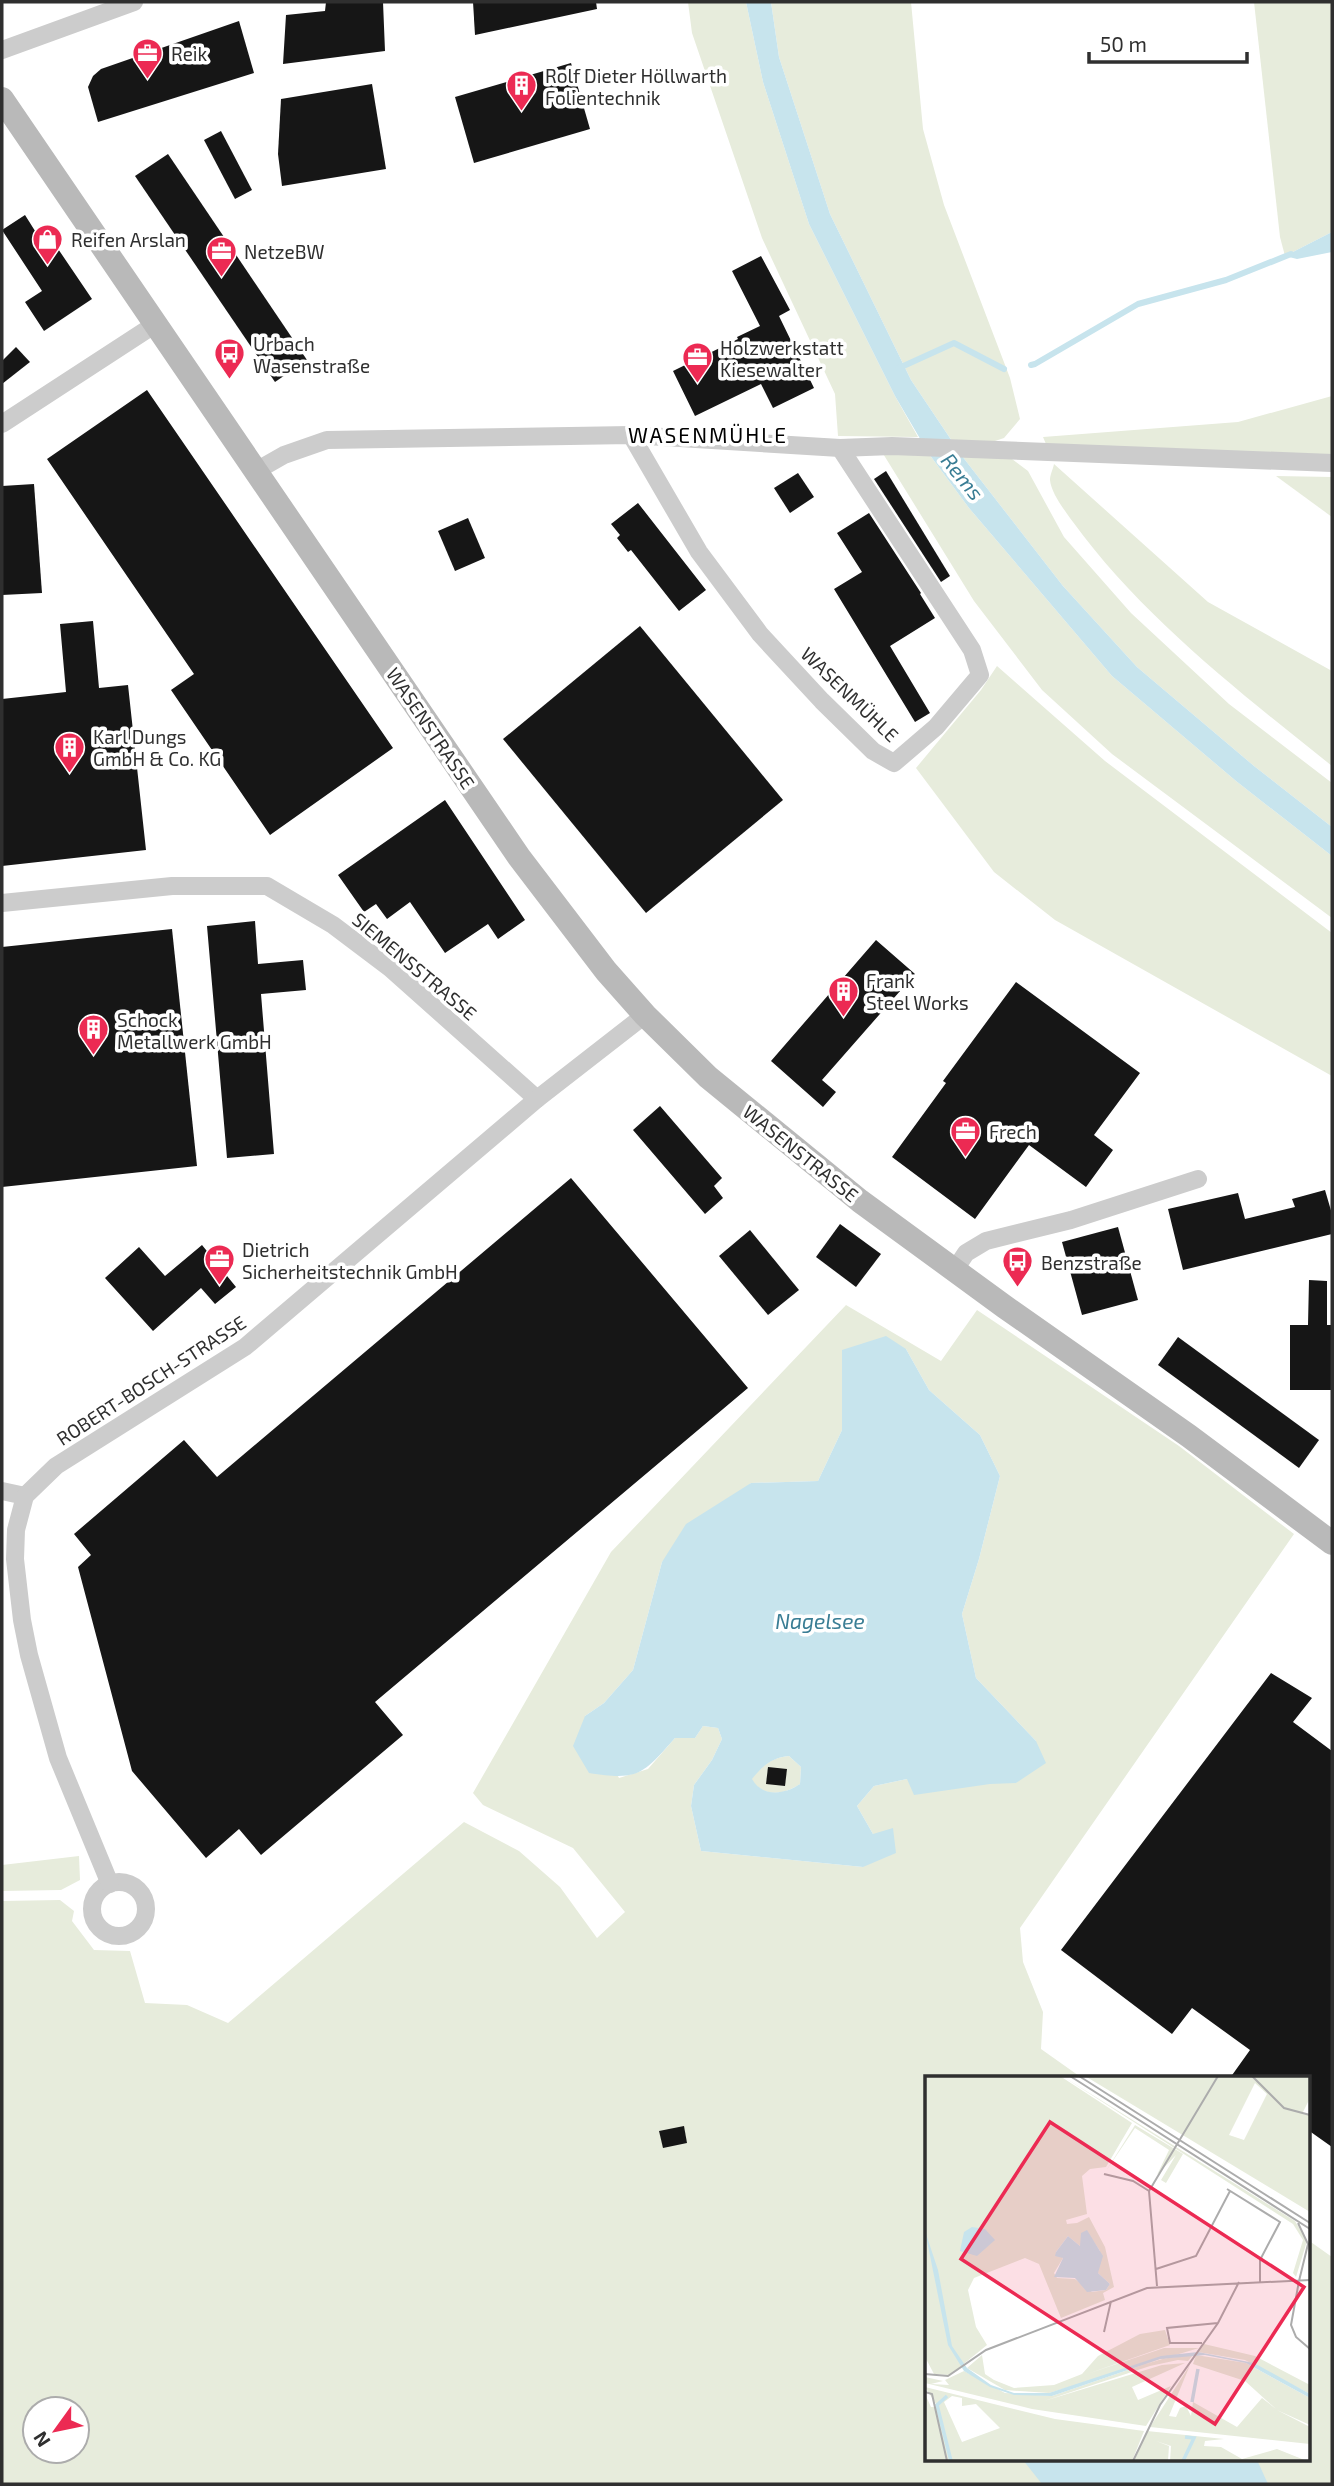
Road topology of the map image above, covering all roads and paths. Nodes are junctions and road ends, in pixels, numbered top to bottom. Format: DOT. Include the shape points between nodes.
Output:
graph roads {
  1 [pos="134,2"];
  2 [pos="2,50"];
  3 [pos="2,99"];
  4 [pos="154,325"];
  5 [pos="2,424"];
  6 [pos="631,435"];
  7 [pos="840,448"];
  8 [pos="1332,463"];
  9 [pos="256,471"];
  10 [pos="2,903"];
  11 [pos="645,1015"];
  12 [pos="537,1099"];
  13 [pos="1198,1179"];
  14 [pos="954,1271"];
  15 [pos="2,1491"];
  16 [pos="25,1496"];
  17 [pos="1332,1543"];
  18 [pos="110,1884"];
  1 -- 2 [label="street"];
  3 -- 4 [label="street, WASENSTRASSE"];
  4 -- 5 [label="street"];
  4 -- 9 [label="street, WASENSTRASSE"];
  6 -- 7 [label="street"];
  6 -- 7 [label="street, WASENMÜHLE" via="699,552 760,634 873,751 894,763 936,727 980,675 972,650"];
  6 -- 9 [label="street" via="327,440"];
  7 -- 8 [label="street" via="892,446"];
  9 -- 11 [label="street, WASENSTRASSE" via="519,857"];
  10 -- 12 [label="street, SIEMENSSTRASSE" via="172,886 267,886 333,925 390,968"];
  11 -- 12 [label="street, ROBERT-BOSCH-STRASSE"];
  11 -- 14 [label="street, WASENSTRASSE" via="758,1119"];
  12 -- 16 [label="street, ROBERT-BOSCH-STRASSE" via="246,1346 56,1466"];
  13 -- 14 [label="street" via="1071,1220 986,1241 966,1253"];
  14 -- 17 [label="street, WASENSTRASSE"];
  15 -- 16 [label="street"];
  16 -- 18 [label="street" via="16,1530 15,1559 29,1655 58,1758"];
}
